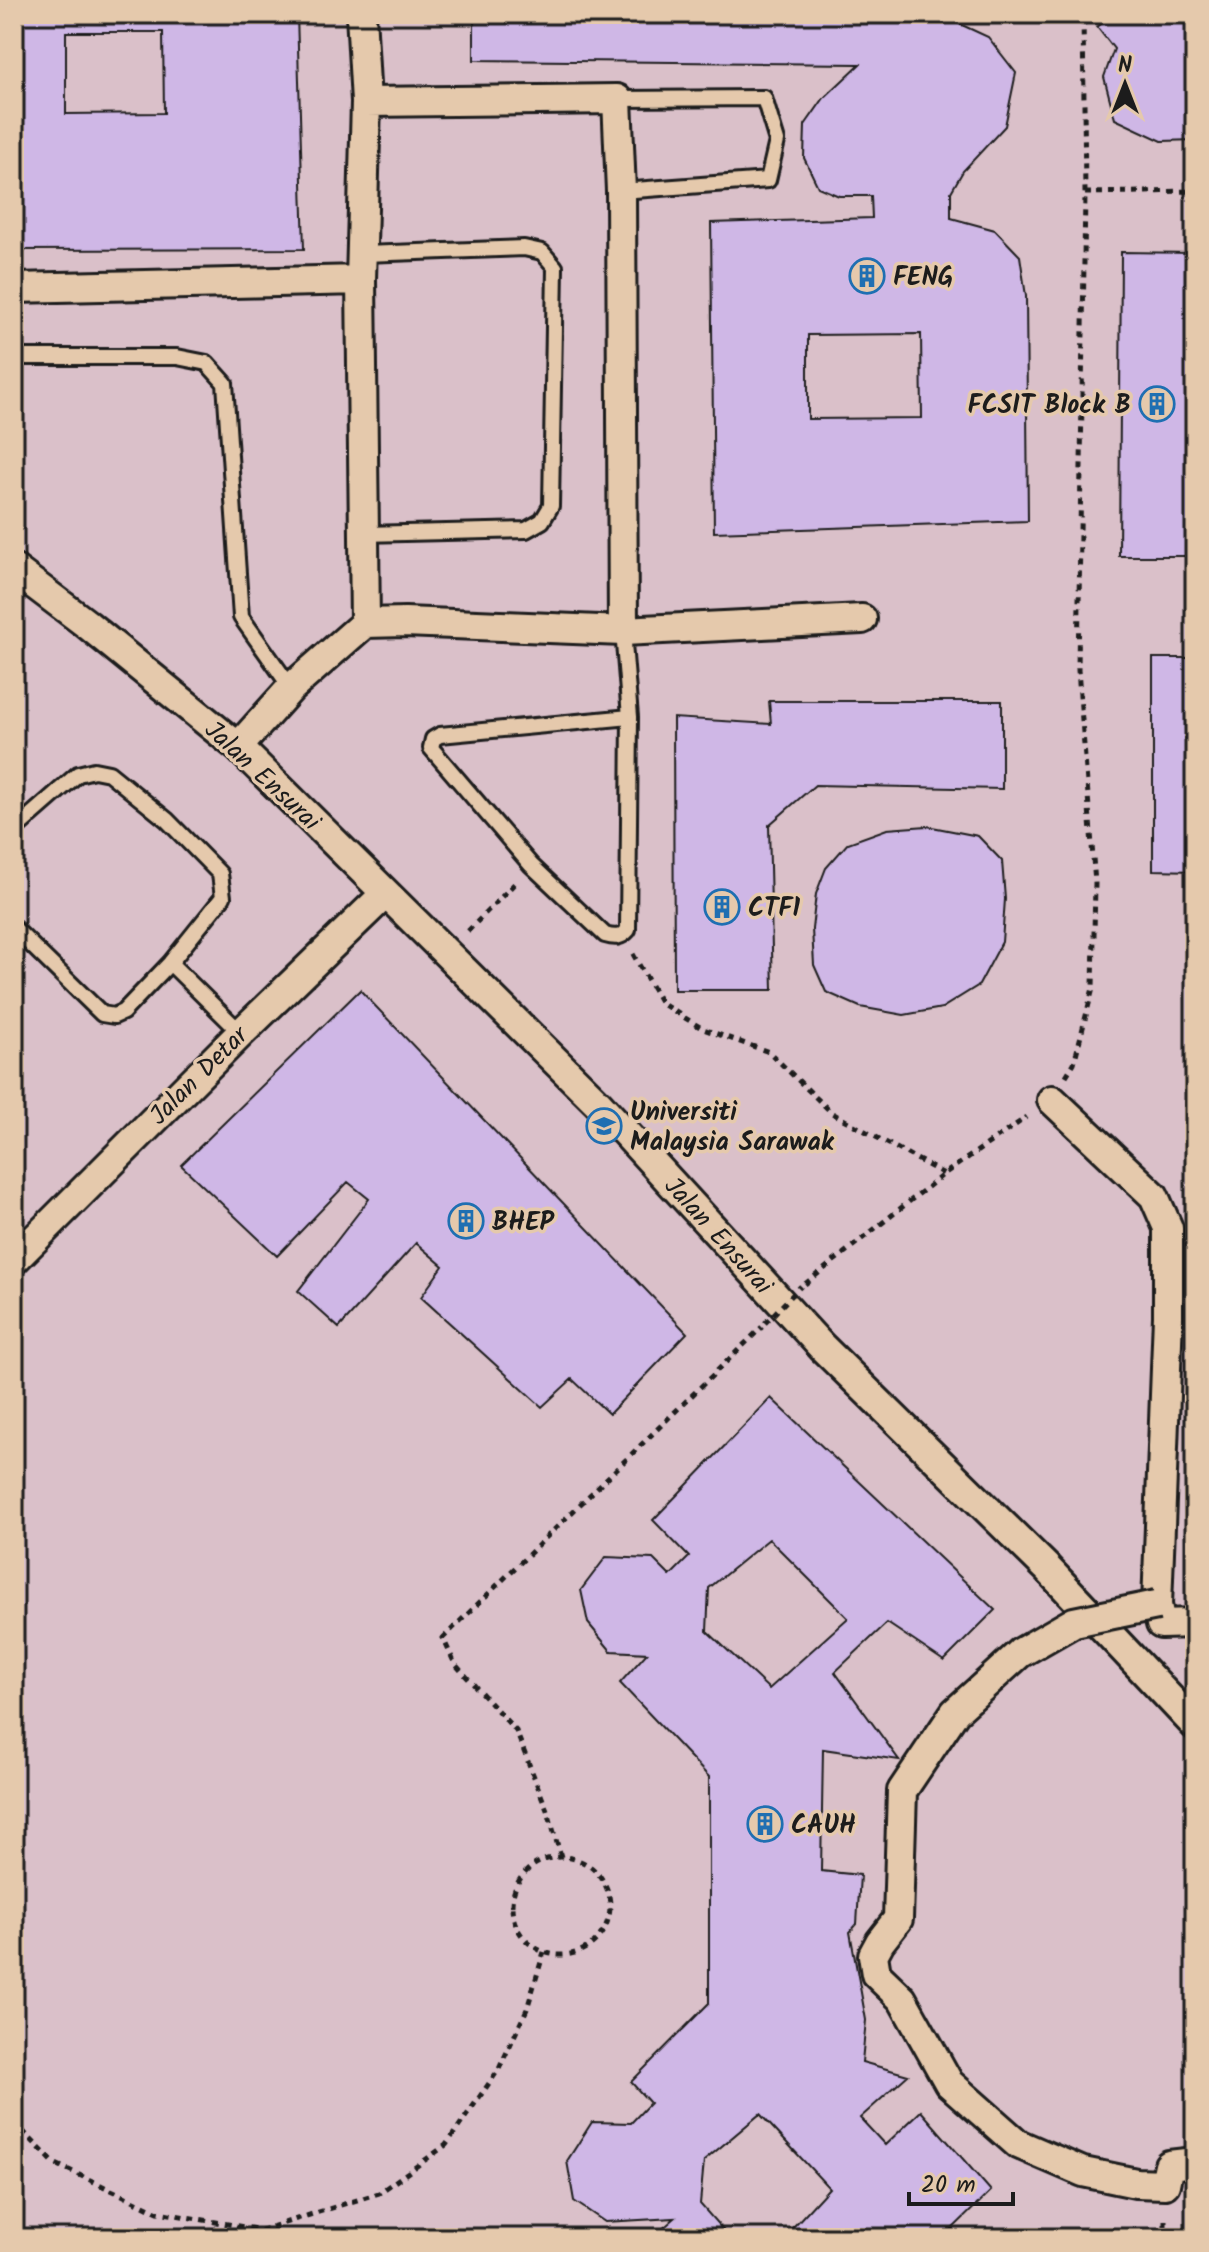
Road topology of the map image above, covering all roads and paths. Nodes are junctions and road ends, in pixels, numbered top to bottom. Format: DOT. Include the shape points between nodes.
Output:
graph roads {
  1 [pos="361,14"];
  2 [pos="1083,14"];
  3 [pos="617,99"];
  4 [pos="366,102"];
  5 [pos="621,191"];
  6 [pos="1195,191"];
  7 [pos="1085,193"];
  8 [pos="363,267"];
  9 [pos="14,288"];
  10 [pos="14,357"];
  11 [pos="363,534"];
  12 [pos="14,569"];
  13 [pos="862,619"];
  14 [pos="365,623"];
  15 [pos="623,631"];
  16 [pos="291,688"];
  17 [pos="630,717"];
  18 [pos="238,747"];
  19 [pos="14,830"];
  20 [pos="531,865"];
  21 [pos="385,894"];
  22 [pos="14,928"];
  23 [pos="623,936"];
  24 [pos="445,953"];
  25 [pos="170,963"];
  26 [pos="241,1033"];
  27 [pos="1052,1100"];
  28 [pos="944,1174"];
  29 [pos="14,1260"];
  30 [pos="1157,1605"];
  31 [pos="1195,1623"];
  32 [pos="1195,1725"];
  33 [pos="561,1857"];
  34 [pos="544,1952"];
  35 [pos="14,2122"];
  36 [pos="1195,2162"];
  1 -- 4 [label="street"];
  2 -- 7 [label="path"];
  3 -- 4 [label="street"];
  3 -- 5 [label="street"];
  3 -- 5 [label="lane" via="764,98 777,141 768,180"];
  4 -- 8 [label="street"];
  5 -- 15 [label="street"];
  6 -- 7 [label="path"];
  7 -- 27 [label="path" via="1078,670 1095,883 1093,988 1074,1063"];
  8 -- 9 [label="street"];
  8 -- 11 [label="street"];
  8 -- 11 [label="lane" via="524,248 542,252 555,267 551,506 542,521 526,530"];
  10 -- 16 [label="lane" via="177,357 207,363 225,383 241,617"];
  11 -- 14 [label="street"];
  12 -- 18 [label="street, Jalan Ensurai"];
  13 -- 15 [label="street"];
  14 -- 15 [label="street"];
  14 -- 16 [label="street"];
  15 -- 17 [label="lane"];
  16 -- 18 [label="street"];
  17 -- 20 [label="lane" via="433,739 431,748"];
  17 -- 23 [label="lane" via="628,930"];
  18 -- 21 [label="street, Jalan Ensurai"];
  19 -- 25 [label="lane" via="78,774 94,770 109,773 167,820 220,874 224,887 223,897"];
  20 -- 23 [label="lane" via="605,935"];
  20 -- 24 [label="path"];
  21 -- 24 [label="street, Jalan Ensurai"];
  21 -- 26 [label="street, Jalan Detar"];
  22 -- 25 [label="lane" via="102,1014 123,1012"];
  23 -- 28 [label="path" via="661,1003 703,1029 769,1052 832,1113"];
  24 -- 32 [label="street, Jalan Ensurai" via="598,1103 822,1347 1046,1567"];
  25 -- 26 [label="lane"];
  26 -- 29 [label="street, Jalan Detar"];
  27 -- 28 [label="path"];
  27 -- 30 [label="street" via="1154,1196 1168,1228"];
  28 -- 33 [label="path, bridge" via="801,1286 443,1638 455,1664 516,1731"];
  30 -- 31 [label="street" via="1161,1624"];
  30 -- 36 [label="street, bridge" via="1074,1622 1020,1653 955,1712 902,1791 898,1919 873,1955 876,1974 902,1999 949,2083 1018,2144 1083,2172 1136,2183 1165,2184 1169,2165"];
  33 -- 34 [label="path" via="533,1866 515,1890 514,1920 520,1933"];
  33 -- 34 [label="path" via="591,1867 609,1891 611,1907 601,1936 589,1947 559,1955"];
  34 -- 35 [label="path" via="527,2009 499,2069 446,2145 379,2193 262,2230 158,2212 54,2163"];
}
